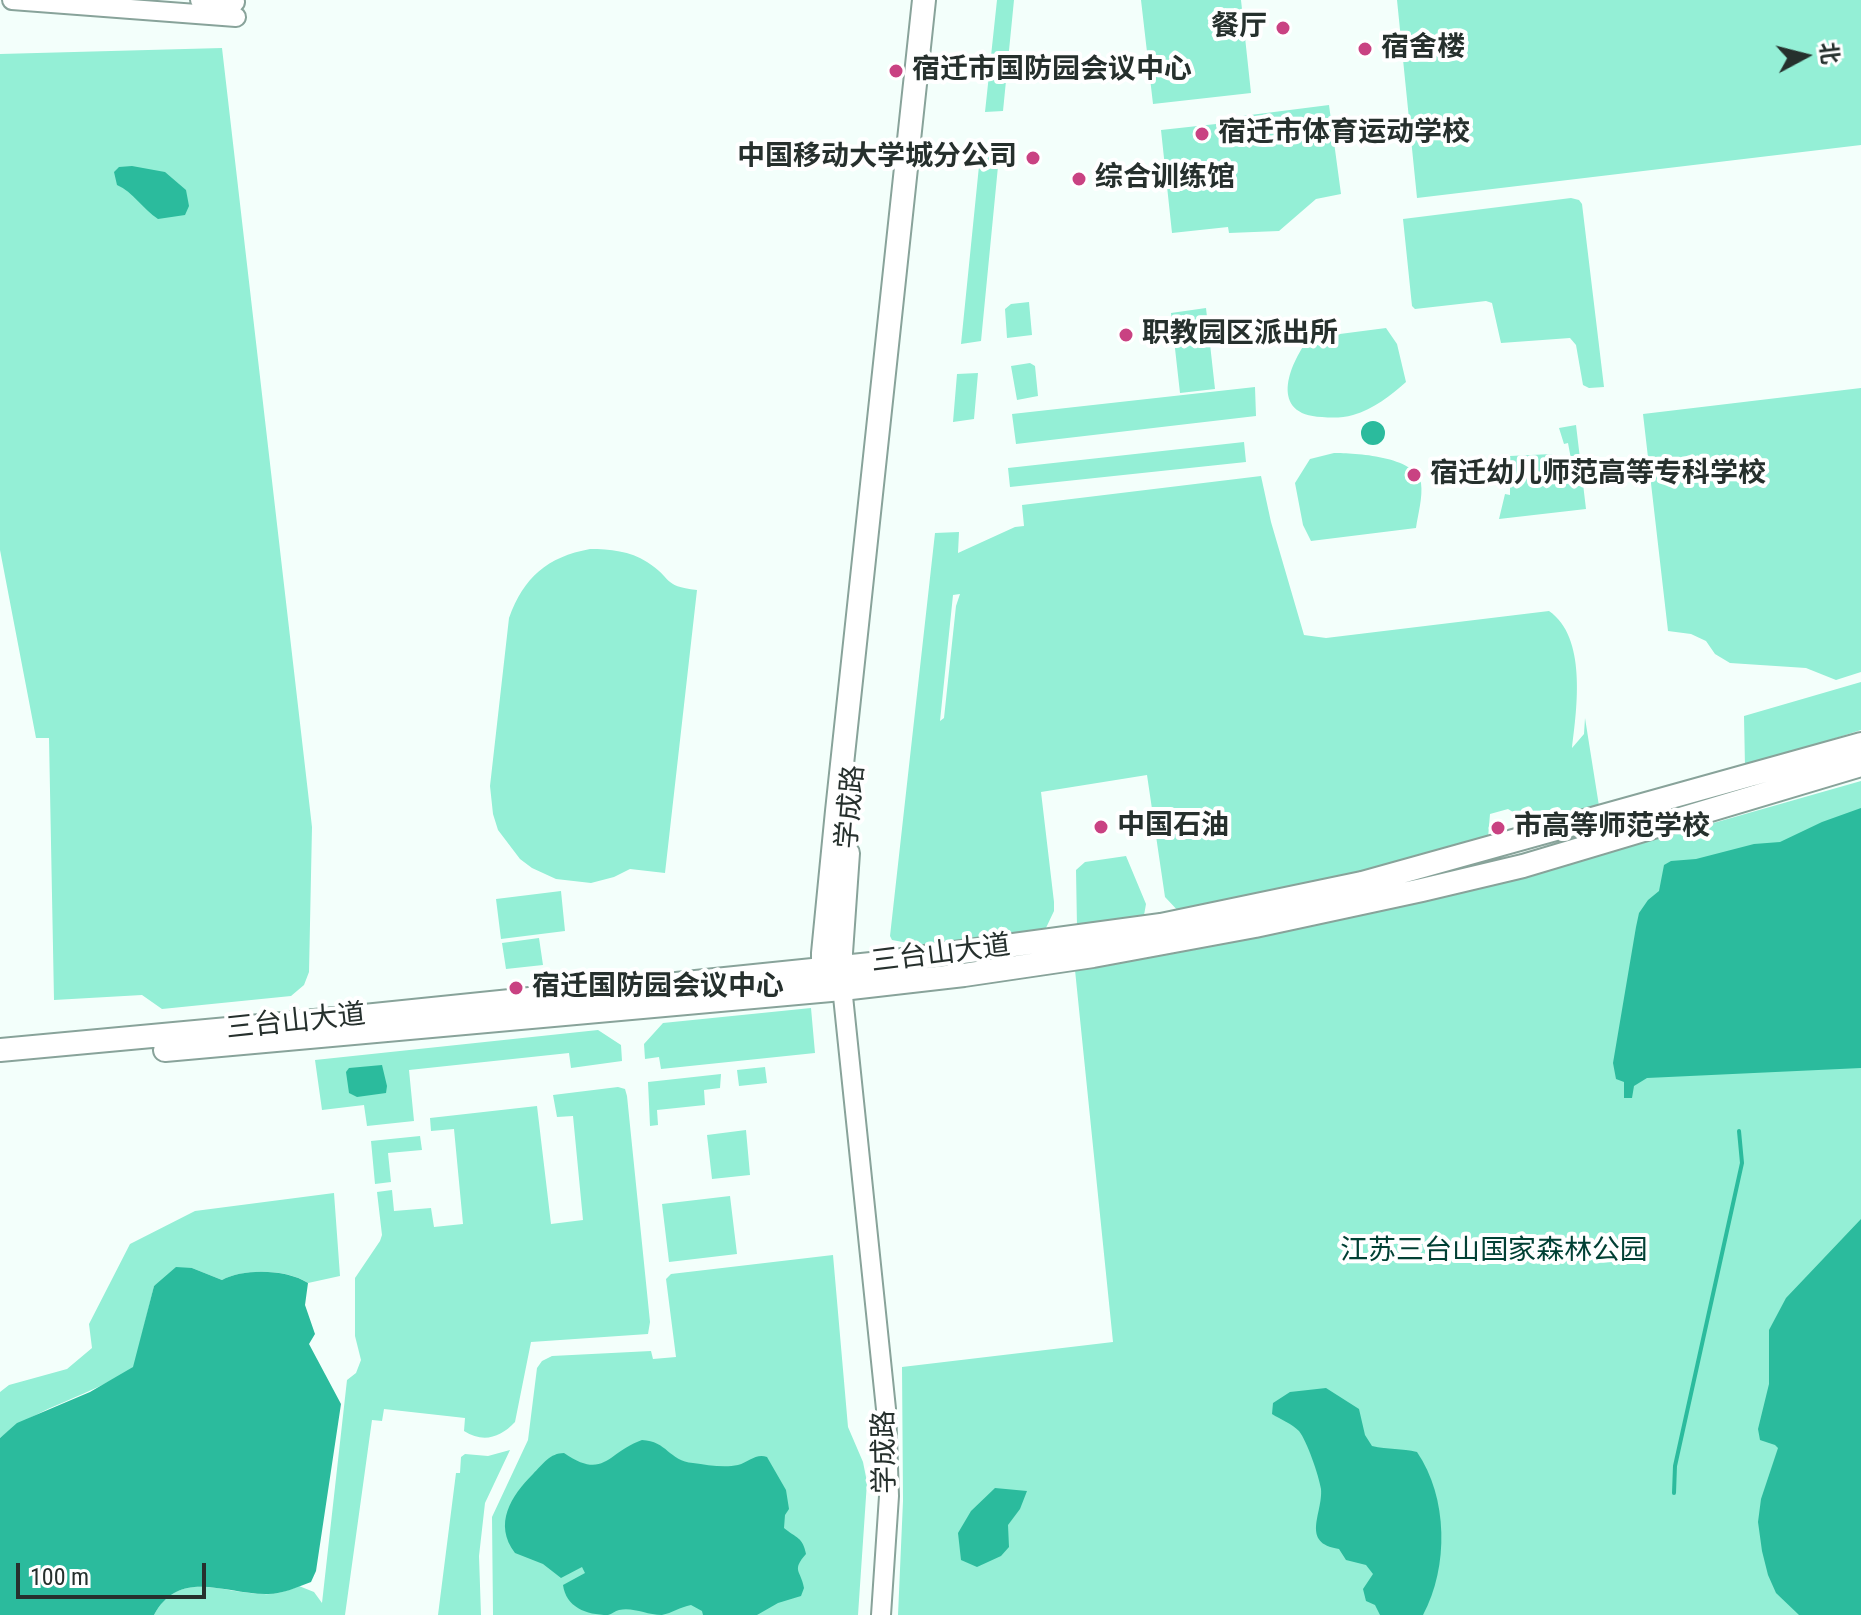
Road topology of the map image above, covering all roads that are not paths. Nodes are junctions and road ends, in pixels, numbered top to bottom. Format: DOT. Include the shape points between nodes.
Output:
graph roads {
  1 [pos="12,0"];
  2 [pos="200,0"];
  3 [pos="924,0"];
  4 [pos="937,0"];
  5 [pos="1861,744"];
  6 [pos="1861,765"];
  7 [pos="832,979"];
  8 [pos="0,1050"];
  9 [pos="0,1063"];
  10 [pos="881,1615"];
  1 -- 2 [label="street" via="235,10"];
  3 -- 7 [label="main road, 学成路"];
  4 -- 7 [label="main road, 学成路"];
  5 -- 7 [label="main road, 三台山大道" via="1362,883 1161,925"];
  6 -- 7 [label="main road, 三台山大道" via="1523,866 1255,926 964,975"];
  7 -- 8 [label="main road, 三台山大道"];
  7 -- 9 [label="main road, 三台山大道"];
  7 -- 10 [label="street, 学成路" via="886,1409 889,1496"];
}
